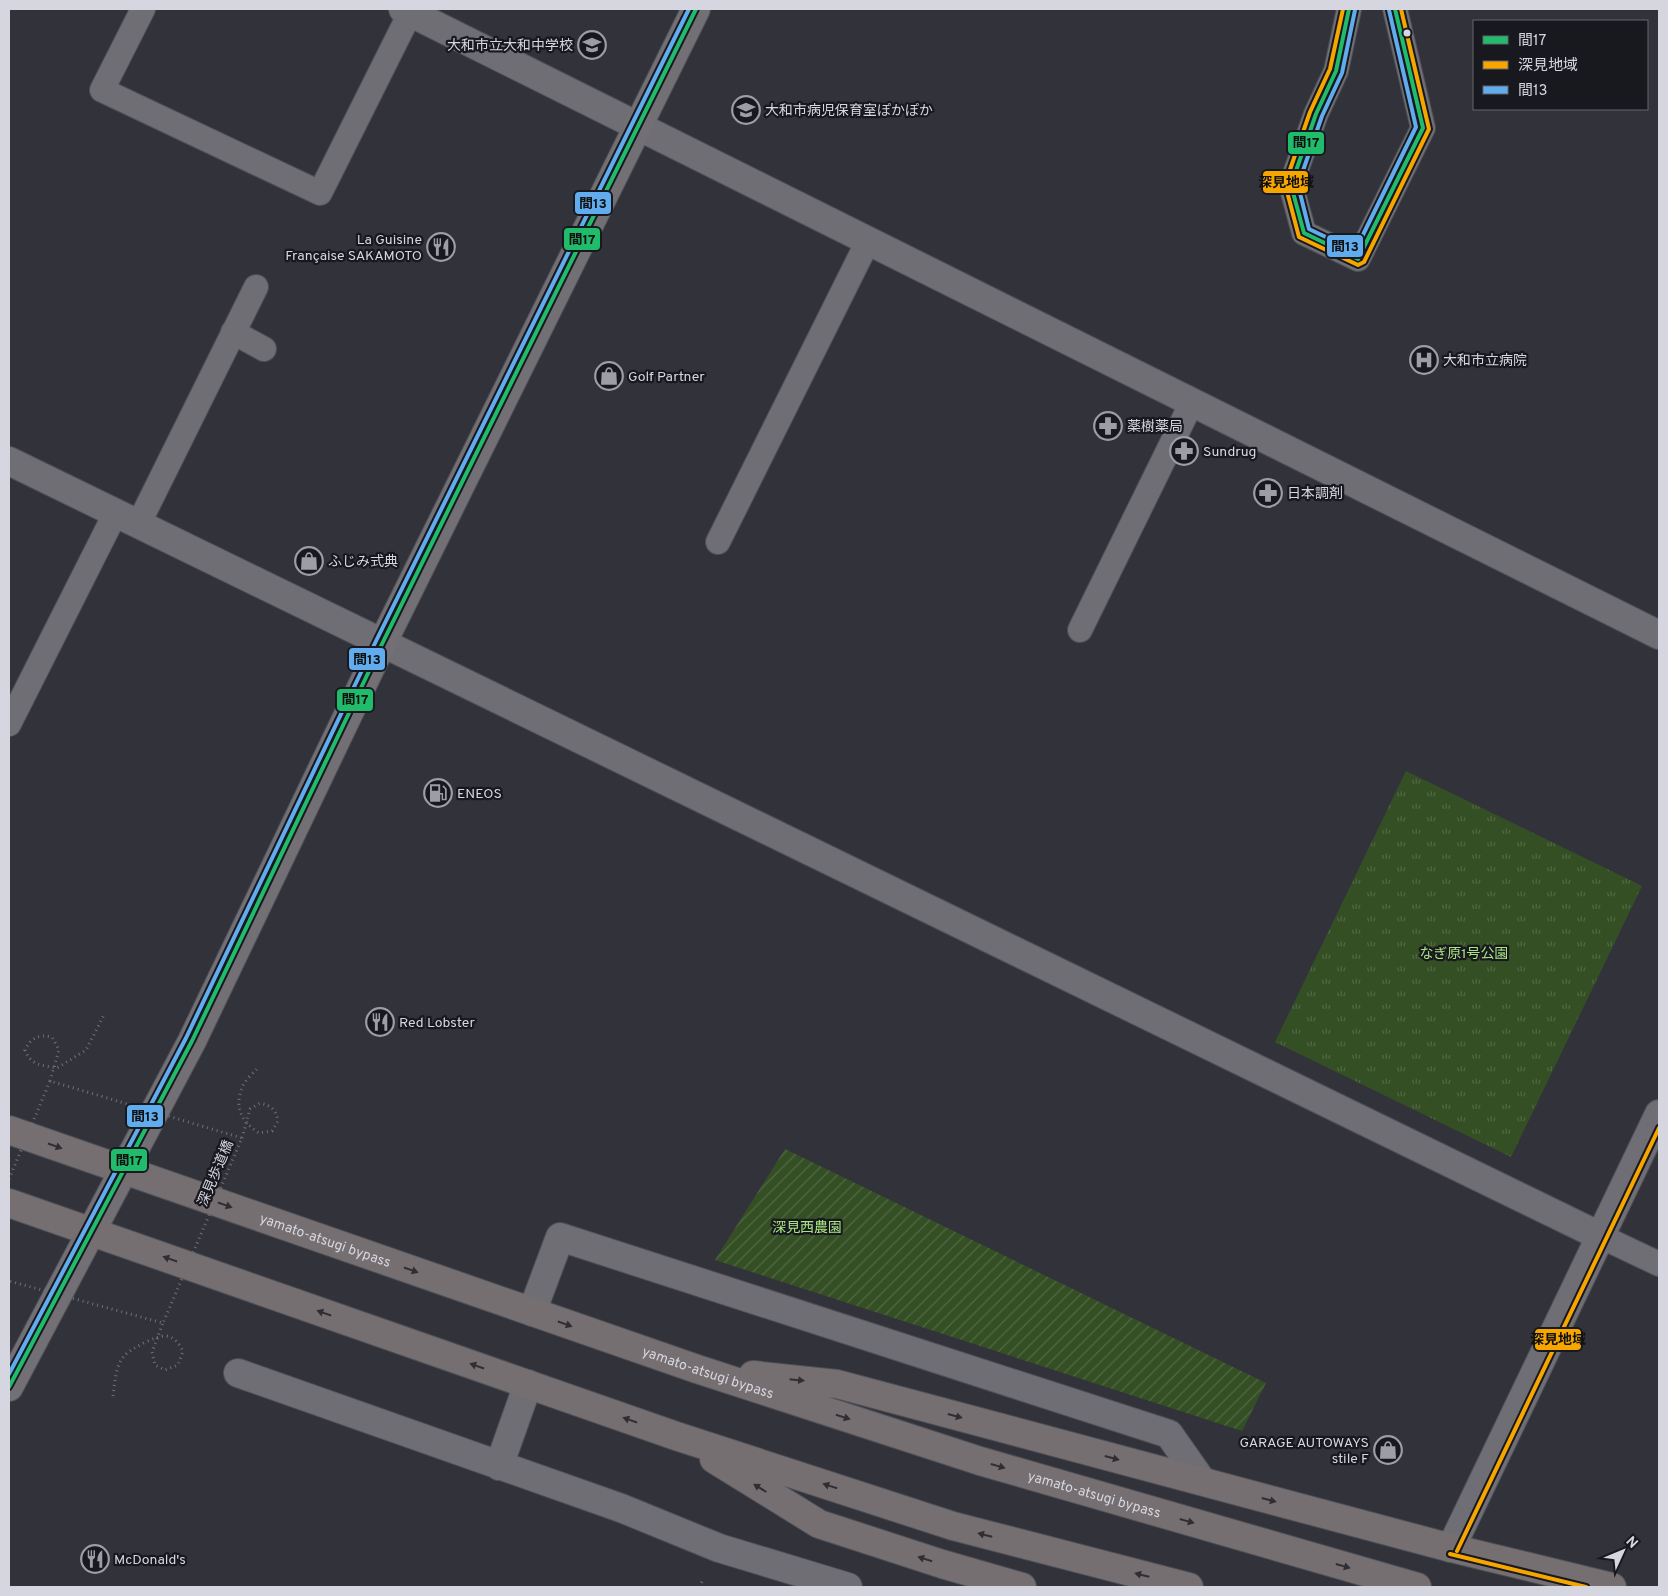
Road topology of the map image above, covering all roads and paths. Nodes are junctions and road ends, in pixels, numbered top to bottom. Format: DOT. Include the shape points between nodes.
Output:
graph roads {
  1 [pos="144,9"];
  2 [pos="696,9"];
  3 [pos="1349,9"];
  4 [pos="1396,9"];
  5 [pos="406,11"];
  6 [pos="637,126"];
  7 [pos="868,241"];
  8 [pos="256,287"];
  9 [pos="233,332"];
  10 [pos="264,348"];
  11 [pos="1192,402"];
  12 [pos="9,461"];
  13 [pos="126,519"];
  14 [pos="718,542"];
  15 [pos="1080,630"];
  16 [pos="1659,635"];
  17 [pos="382,644"];
  18 [pos="9,724"];
  19 [pos="104,1014"];
  20 [pos="257,1069"];
  21 [pos="50,1082"];
  22 [pos="1659,1114"];
  23 [pos="9,1130"];
  24 [pos="242,1138"];
  25 [pos="125,1171"];
  26 [pos="9,1179"];
  27 [pos="9,1203"];
  28 [pos="91,1232"];
  29 [pos="1600,1236"];
  30 [pos="1659,1264"];
  31 [pos="9,1281"];
  32 [pos="532,1312"];
  33 [pos="163,1323"];
  34 [pos="696,1369"];
  35 [pos="238,1373"];
  36 [pos="528,1384"];
  37 [pos="9,1387"];
  38 [pos="113,1396"];
  39 [pos="676,1436"];
  40 [pos="499,1466"];
  41 [pos="1202,1482"];
  42 [pos="1451,1548"];
  43 [pos="848,1587"];
  44 [pos="1022,1587"];
  45 [pos="1189,1587"];
  46 [pos="1417,1587"];
  47 [pos="1612,1587"];
  1 -- 5 [label="lane" via="102,90 320,193"];
  2 -- 6 [label="street"];
  3 -- 4 [label="lane" via="1336,71 1316,114 1291,185 1304,233 1358,259 1423,128"];
  5 -- 6 [label="street"];
  6 -- 7 [label="street"];
  6 -- 17 [label="street"];
  7 -- 11 [label="street"];
  7 -- 14 [label="lane"];
  8 -- 9 [label="lane"];
  9 -- 10 [label="lane"];
  9 -- 13 [label="lane"];
  11 -- 15 [label="lane"];
  11 -- 16 [label="street"];
  12 -- 13 [label="street"];
  13 -- 17 [label="street"];
  13 -- 18 [label="lane"];
  17 -- 25 [label="street" via="192,1041"];
  17 -- 29 [label="street"];
  19 -- 21 [label="path" via="86,1050 57,1068 50,1067 36,1064 28,1059 25,1050 30,1040 41,1035 52,1037 59,1050 54,1066 52,1074"];
  20 -- 24 [label="path" via="242,1087 238,1108 243,1116 247,1125 259,1133 272,1131 278,1121 277,1113 270,1105 260,1103 250,1109 248,1119 245,1128"];
  21 -- 24 [label="path, 深見歩道橋, bridge"];
  21 -- 26 [label="path, bridge"];
  22 -- 29 [label="street"];
  23 -- 25 [label="highway, yamato-atsugi bypass, one-way"];
  24 -- 33 [label="path, 深見歩道橋, bridge"];
  25 -- 28 [label="street"];
  25 -- 32 [label="highway, yamato-atsugi bypass, one-way"];
  27 -- 28 [label="highway"];
  36 -- 28 [label="highway, one-way"];
  28 -- 37 [label="street"];
  29 -- 30 [label="lane"];
  29 -- 42 [label="street"];
  31 -- 33 [label="path, bridge"];
  32 -- 34 [label="highway, yamato-atsugi bypass, one-way"];
  32 -- 41 [label="street" via="560,1237 1169,1434"];
  33 -- 38 [label="path, 深見歩道橋" via="158,1338 155,1345 152,1352 155,1365 165,1370 178,1365 183,1351 175,1340 165,1336 159,1338 154,1340 139,1346 125,1355 116,1370"];
  34 -- 41 [label="highway, one-way" via="837,1384"];
  34 -- 46 [label="highway, yamato-atsugi bypass, one-way" via="980,1461"];
  35 -- 40 [label="street"];
  39 -- 36 [label="highway, one-way"];
  36 -- 40 [label="street"];
  44 -- 39 [label="highway, one-way" via="819,1524"];
  45 -- 39 [label="highway, one-way" via="953,1526"];
  40 -- 43 [label="street" via="621,1508 719,1548"];
  41 -- 42 [label="highway, one-way"];
  42 -- 47 [label="highway"];
}
